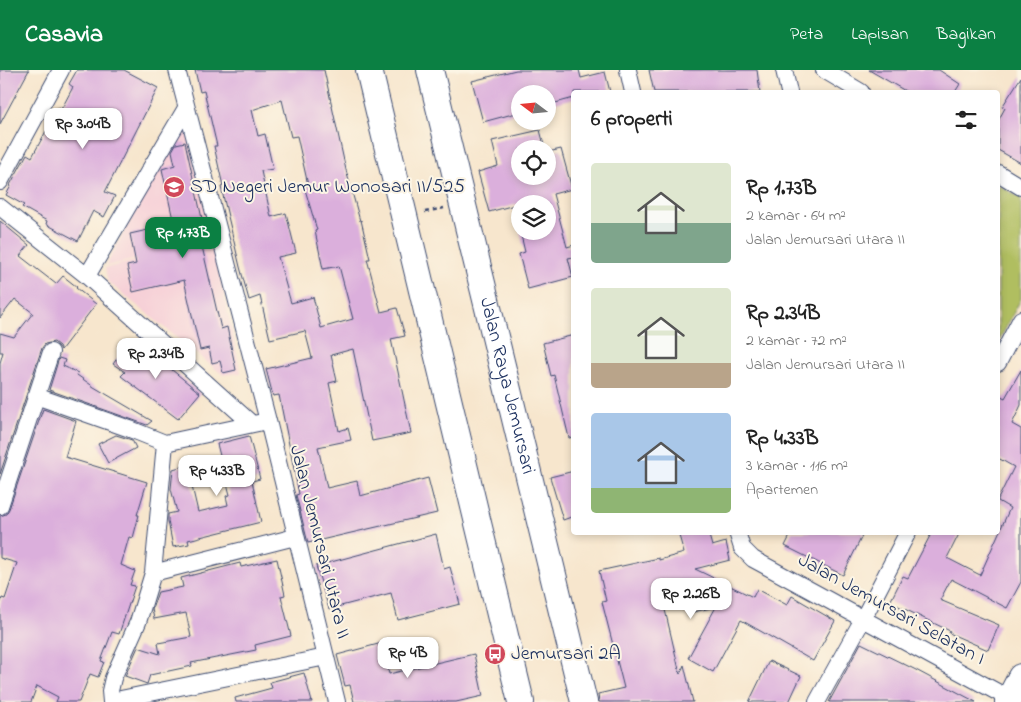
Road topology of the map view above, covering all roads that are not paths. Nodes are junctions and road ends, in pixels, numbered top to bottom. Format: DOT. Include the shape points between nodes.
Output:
graph roads {
  1 [pos="61,70"];
  2 [pos="177,70"];
  3 [pos="370,70"];
  4 [pos="430,70"];
  5 [pos="628,70"];
  6 [pos="784,70"];
  7 [pos="824,70"];
  8 [pos="633,90"];
  9 [pos="789,90"];
  10 [pos="858,90"];
  11 [pos="186,108"];
  12 [pos="1000,174"];
  13 [pos="0,182"];
  14 [pos="1021,187"];
  15 [pos="0,207"];
  16 [pos="87,276"];
  17 [pos="1021,319"];
  18 [pos="51,352"];
  19 [pos="1000,359"];
  20 [pos="36,396"];
  21 [pos="260,422"];
  22 [pos="165,443"];
  23 [pos="0,506"];
  24 [pos="738,535"];
  25 [pos="906,535"];
  26 [pos="295,537"];
  27 [pos="153,573"];
  28 [pos="863,619"];
  29 [pos="326,657"];
  30 [pos="1013,693"];
  31 [pos="111,701"];
  32 [pos="337,702"];
  33 [pos="521,702"];
  34 [pos="584,702"];
  35 [pos="817,702"];
  1 -- 13 [label="street"];
  2 -- 11 [label="street, Jalan Jemursari Utara II"];
  3 -- 33 [label="main road"];
  4 -- 34 [label="main road, Jalan Raya Jemursari"];
  5 -- 8 [label="street"];
  6 -- 9 [label="street"];
  7 -- 10 [label="street"];
  11 -- 16 [label="street"];
  11 -- 21 [label="street, Jalan Jemursari Utara II"];
  12 -- 14 [label="street"];
  15 -- 16 [label="street"];
  16 -- 21 [label="street"];
  17 -- 19 [label="street"];
  18 -- 20 [label="street"];
  20 -- 22 [label="street"];
  20 -- 23 [label="street"];
  21 -- 22 [label="street"];
  21 -- 26 [label="street, Jalan Jemursari Utara II"];
  22 -- 27 [label="street"];
  24 -- 28 [label="street, Jalan Jemursari Selatan I" via="742,548 753,558"];
  25 -- 28 [label="street"];
  26 -- 27 [label="street"];
  26 -- 29 [label="street, Jalan Jemursari Utara II"];
  27 -- 31 [label="street" via="138,622 113,678"];
  28 -- 30 [label="street, Jalan Jemursari Selatan I"];
  28 -- 35 [label="street"];
  29 -- 31 [label="street"];
  29 -- 32 [label="street, Jalan Jemursari Utara II"];
}
